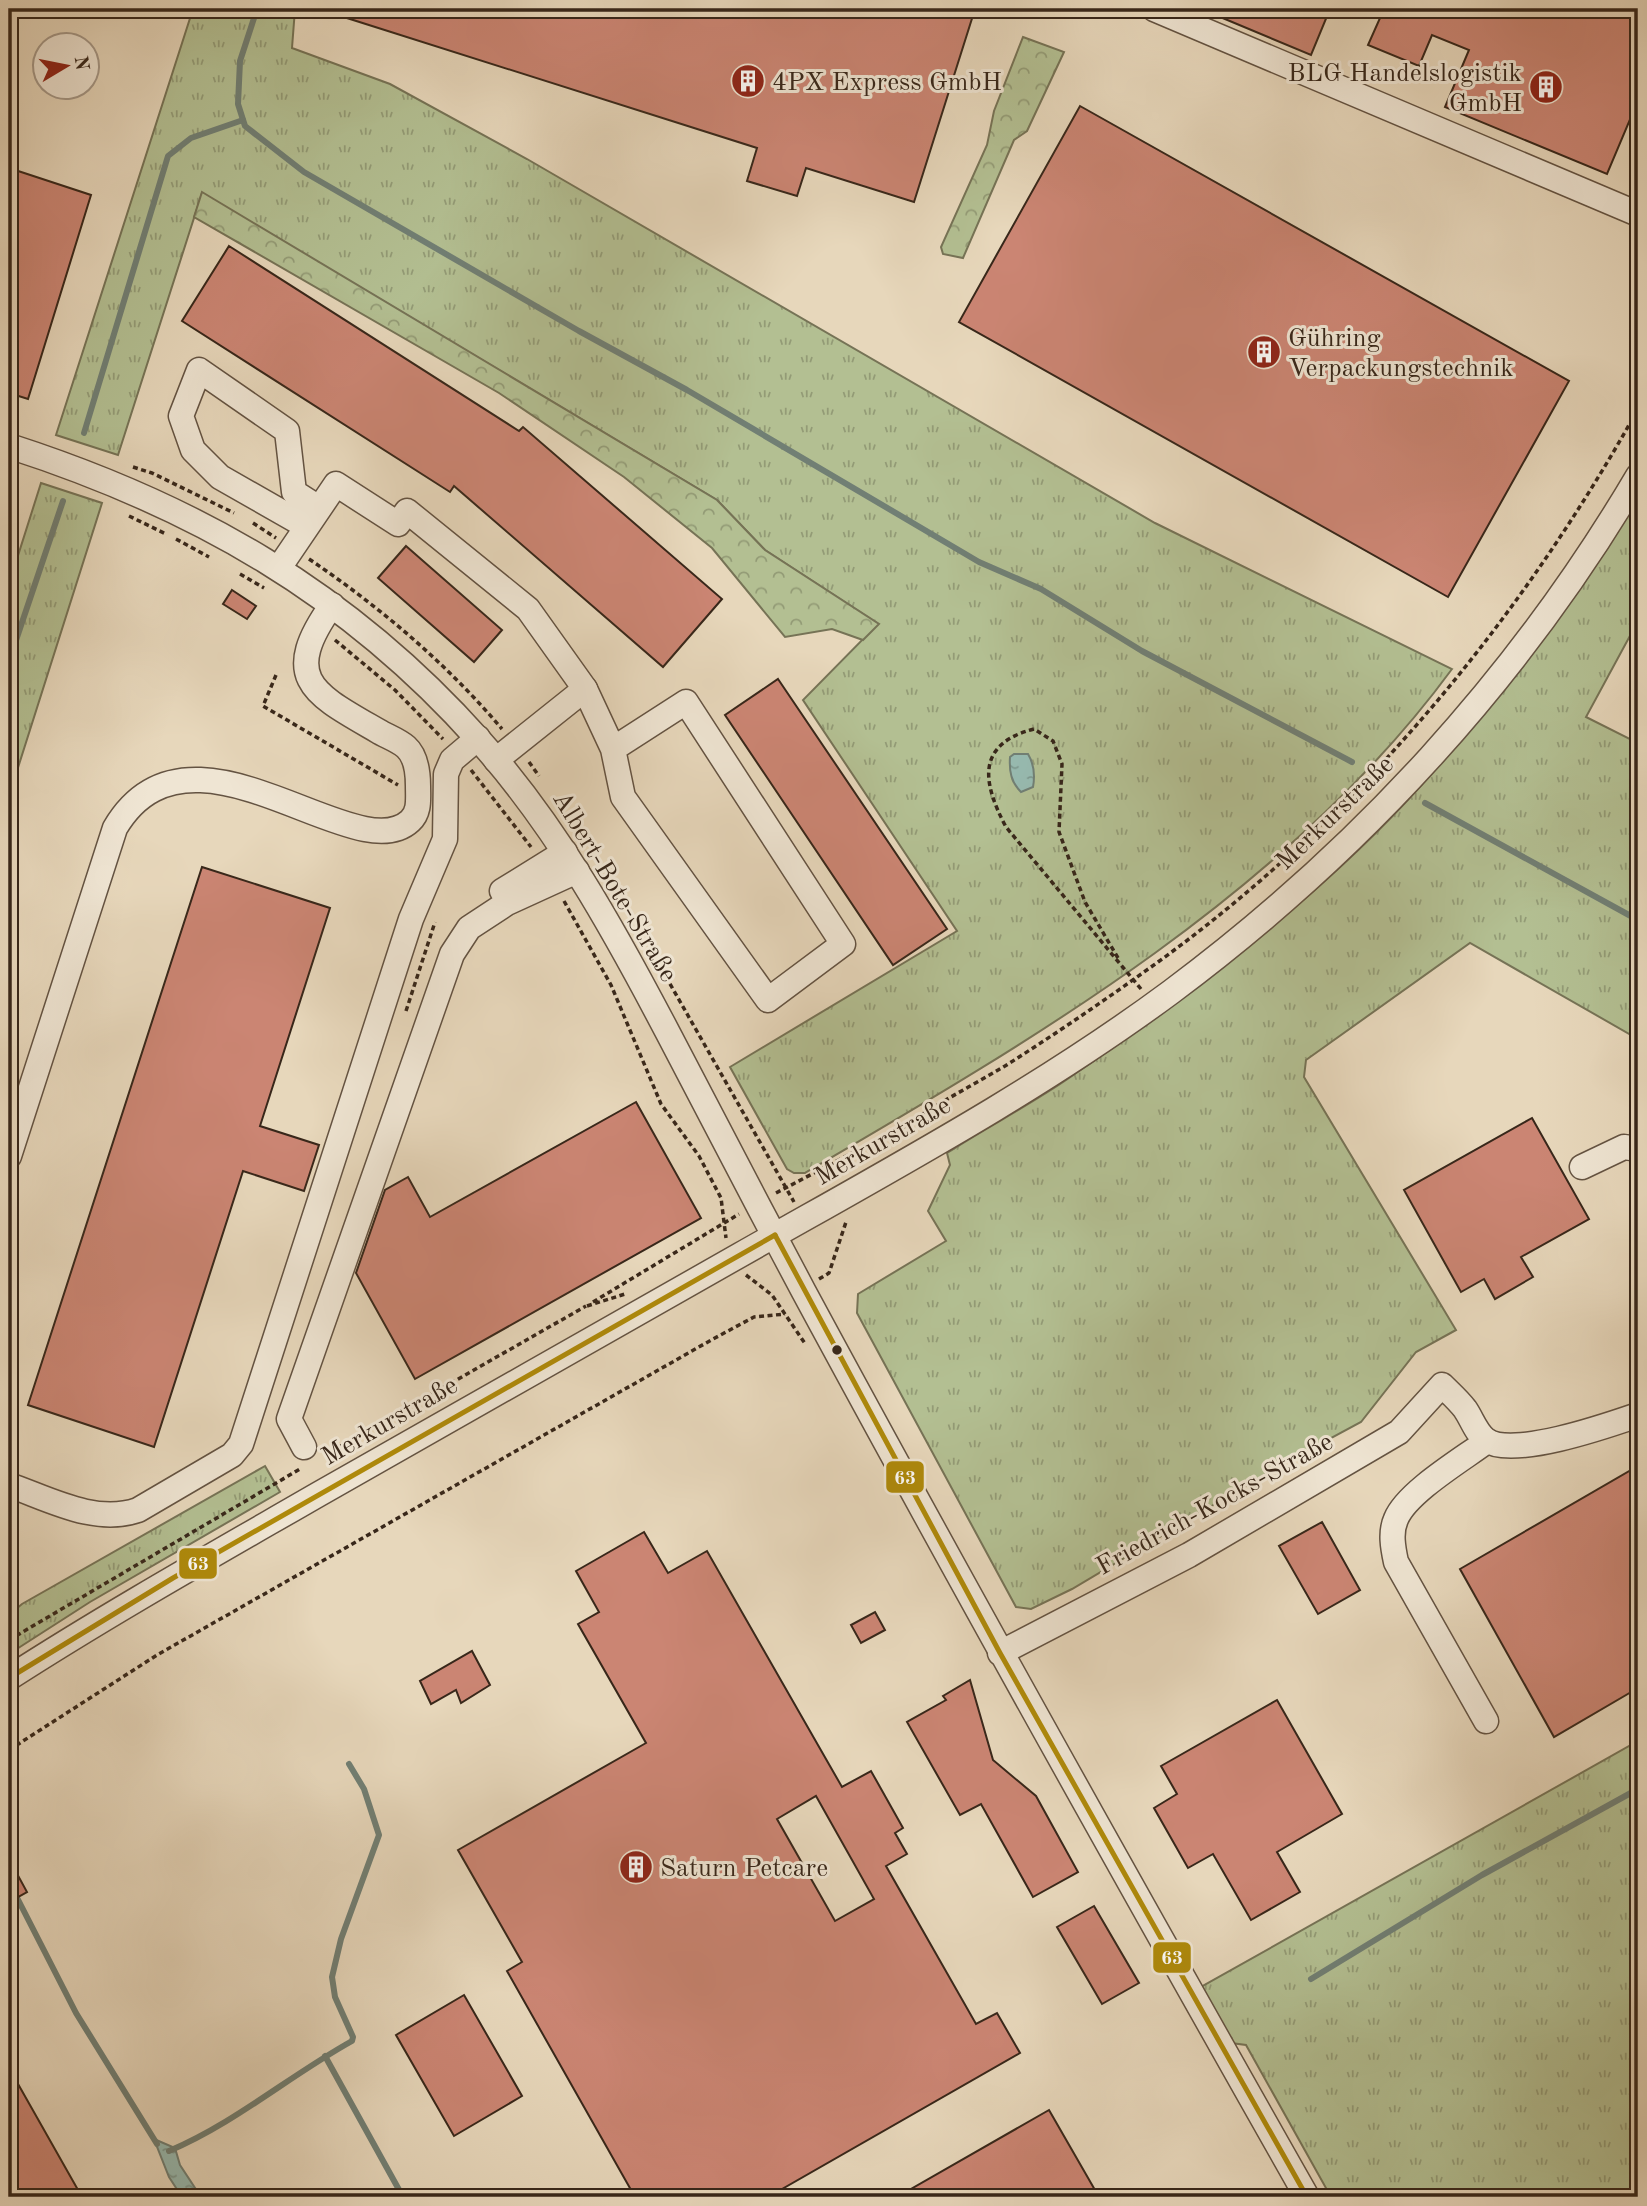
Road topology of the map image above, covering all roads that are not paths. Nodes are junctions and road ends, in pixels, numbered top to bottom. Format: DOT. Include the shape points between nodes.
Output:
graph roads {
  1 [pos="1154,9"];
  2 [pos="1638,214"];
  3 [pos="9,446"];
  4 [pos="1638,476"];
  5 [pos="312,517"];
  6 [pos="279,568"];
  7 [pos="332,605"];
  8 [pos="585,688"];
  9 [pos="478,738"];
  10 [pos="614,749"];
  11 [pos="496,760"];
  12 [pos="571,862"];
  13 [pos="1638,1149"];
  14 [pos="9,1156"];
  15 [pos="1582,1167"];
  16 [pos="775,1235"];
  17 [pos="1638,1415"];
  18 [pos="1487,1441"];
  19 [pos="309,1457"];
  20 [pos="9,1485"];
  21 [pos="1000,1653"];
  22 [pos="9,1678"];
  23 [pos="1486,1721"];
  24 [pos="1307,2197"];
  1 -- 2 [label="street"];
  3 -- 6 [label="street, Albert-Bote-Straße" via="127,487"];
  4 -- 16 [label="street, Merkurstraße" via="1551,609 1465,719 1308,880 1153,1004 1023,1091"];
  5 -- 5 [label="street" via="294,492 287,431 199,370 181,416 193,450 220,477"];
  5 -- 6 [label="street"];
  5 -- 8 [label="street" via="336,484 398,524 407,511 528,609"];
  6 -- 7 [label="street, Albert-Bote-Straße"];
  7 -- 9 [label="street, Albert-Bote-Straße" via="420,680"];
  7 -- 14 [label="street" via="307,648 306,668 312,687 323,700 406,747 418,775 415,816 397,829 365,828 209,778 174,782 137,800 115,828"];
  8 -- 10 [label="street"];
  8 -- 11 [label="street"];
  9 -- 11 [label="street, Albert-Bote-Straße"];
  9 -- 20 [label="street" via="452,760 446,774 445,839 411,919 241,1444 232,1455 122,1516 98,1515"];
  10 -- 10 [label="street" via="623,797 768,1000 843,943 686,702"];
  11 -- 12 [label="street, Albert-Bote-Straße"];
  12 -- 16 [label="street, Albert-Bote-Straße"];
  12 -- 19 [label="street" via="461,917 444,943 396,1110 289,1419"];
  13 -- 15 [label="street" via="1625,1147"];
  16 -- 21 [label="street, Albert-Bote-Straße"];
  16 -- 22 [label="street, Merkurstraße" via="183,1572"];
  17 -- 18 [label="street" via="1512,1447"];
  18 -- 21 [label="street, Friedrich-Kocks-Straße" via="1442,1385 1399,1432 1189,1555"];
  18 -- 23 [label="street" via="1412,1499 1396,1517 1393,1536 1396,1562"];
  21 -- 24 [label="street, Albert-Bote-Straße"];
}
